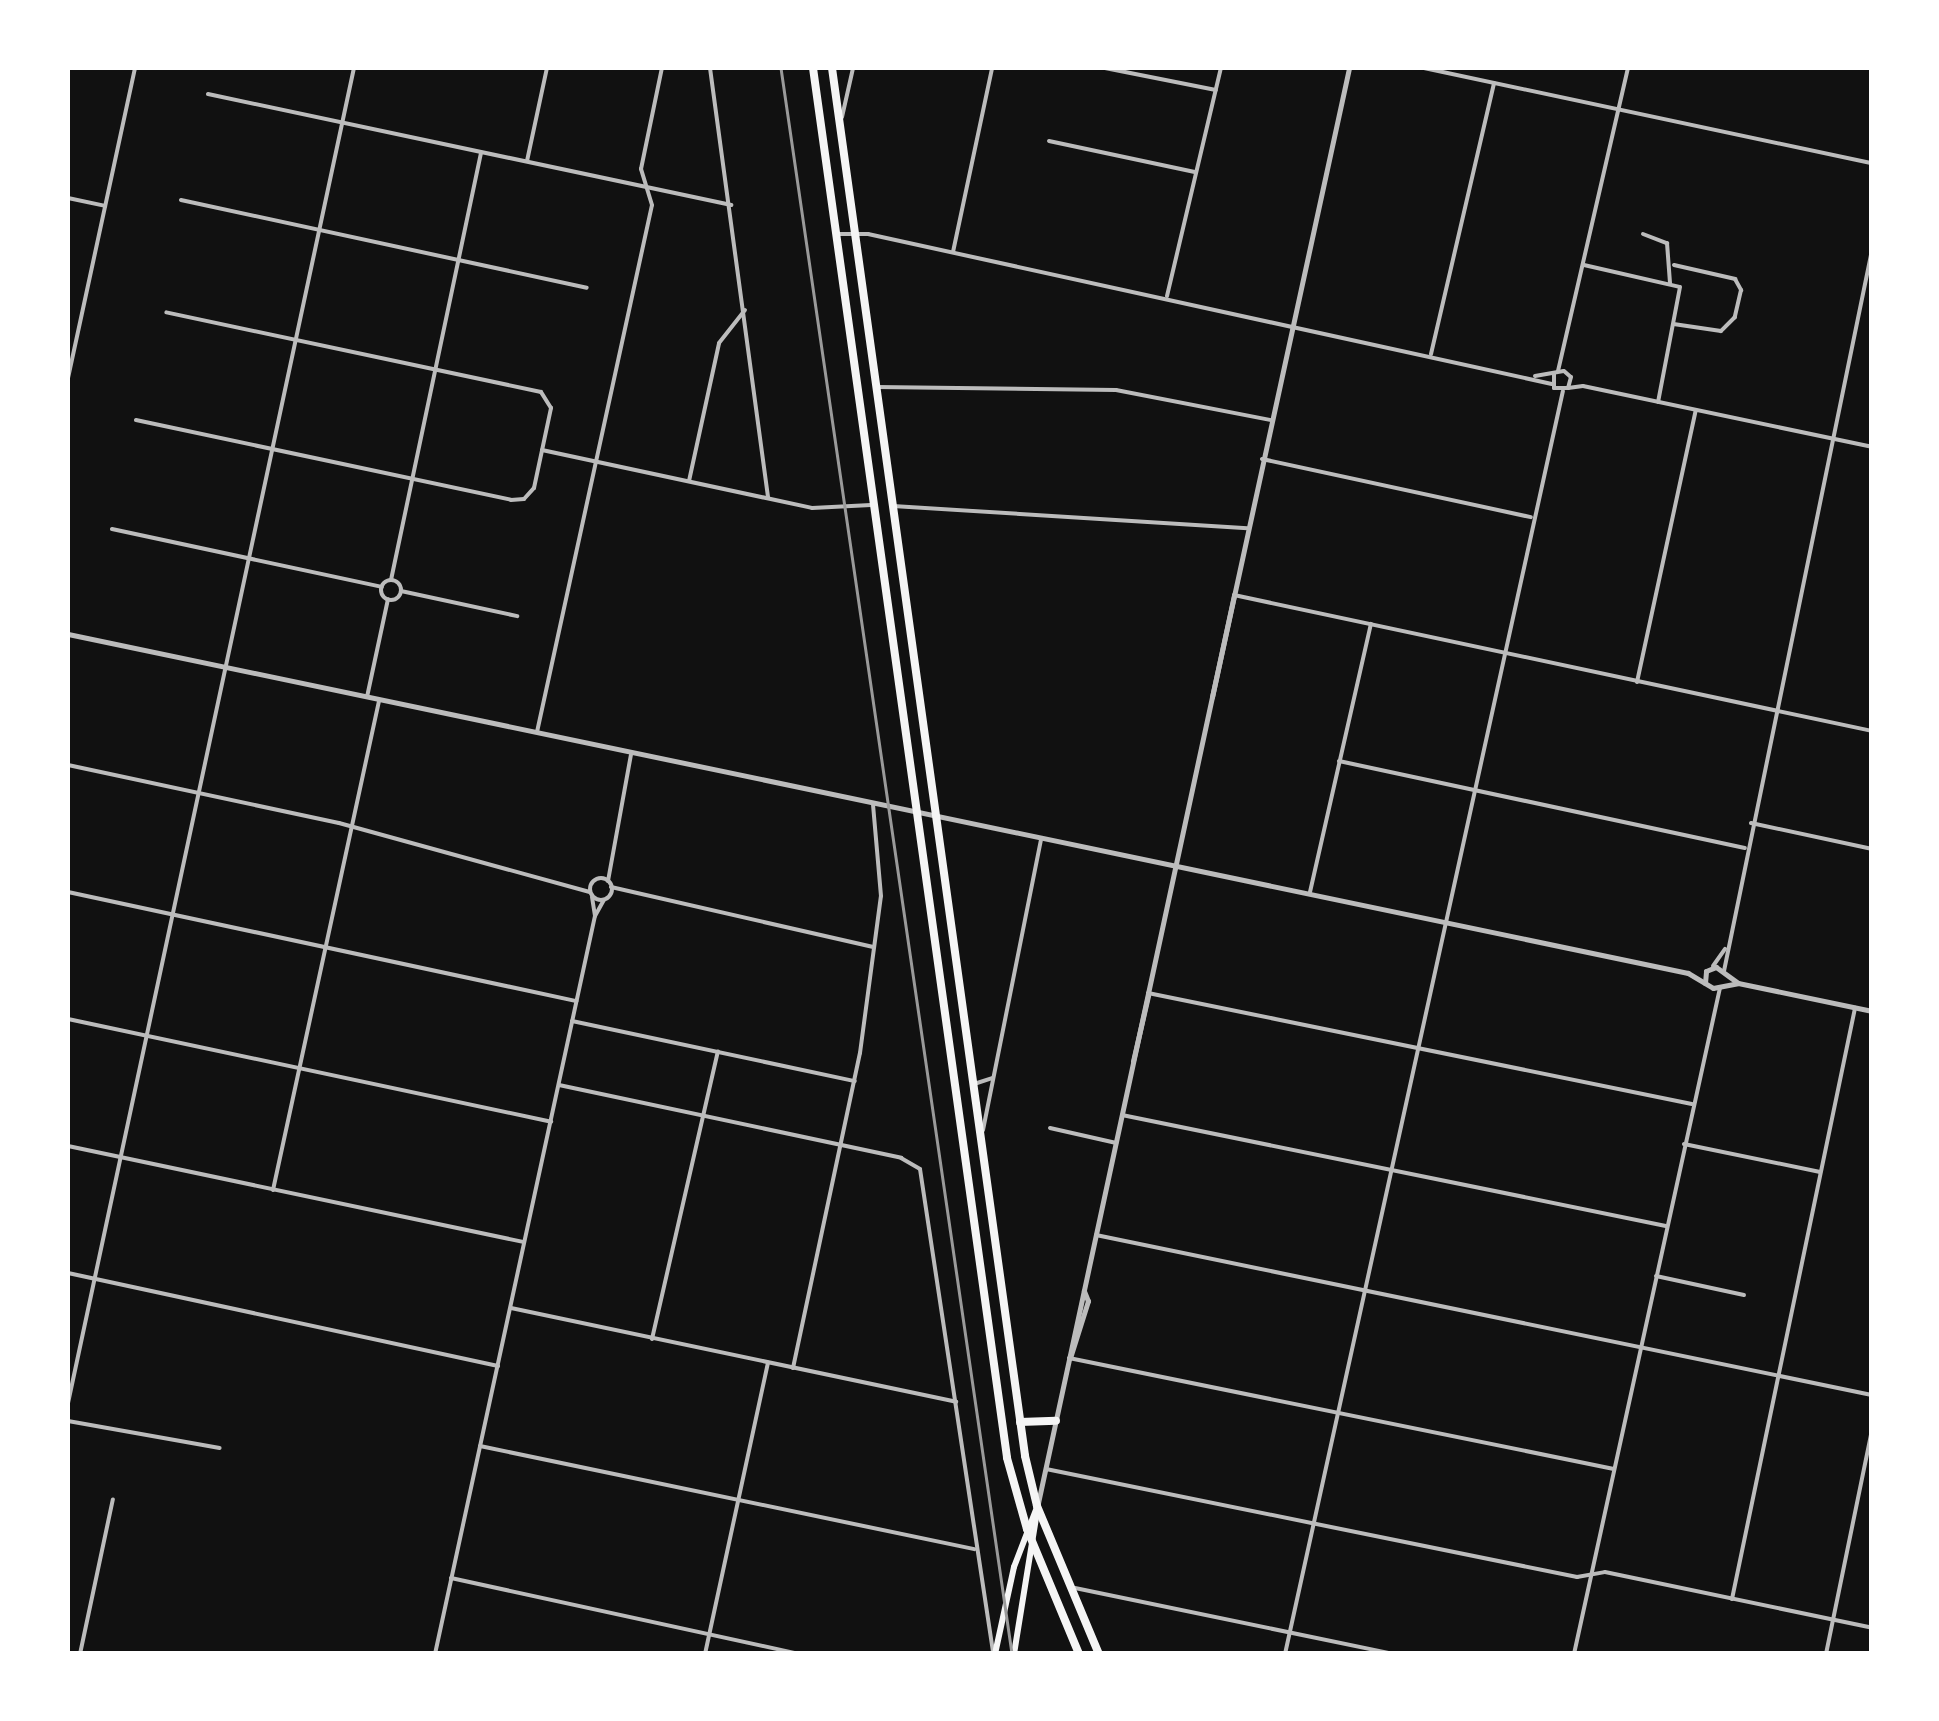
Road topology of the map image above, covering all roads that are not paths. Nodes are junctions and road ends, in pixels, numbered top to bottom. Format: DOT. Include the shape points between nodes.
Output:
graph roads {
  1 [pos="135,68"];
  2 [pos="354,68"];
  3 [pos="547,68"];
  4 [pos="662,68"];
  5 [pos="710,68"];
  6 [pos="813,68"];
  7 [pos="832,68"];
  8 [pos="853,68"];
  9 [pos="992,68"];
  10 [pos="1105,68"];
  11 [pos="1221,68"];
  12 [pos="1349,68"];
  13 [pos="1424,68"];
  14 [pos="1628,68"];
  15 [pos="1494,83"];
  16 [pos="1216,90"];
  17 [pos="208,94"];
  18 [pos="1618,109"];
  19 [pos="343,122"];
  20 [pos="840,126"];
  21 [pos="1049,141"];
  22 [pos="481,152"];
  23 [pos="527,161"];
  24 [pos="1872,163"];
  25 [pos="1195,172"];
  26 [pos="646,186"];
  27 [pos="68,198"];
  28 [pos="182,200"];
  29 [pos="731,205"];
  30 [pos="105,206"];
  31 [pos="320,230"];
  32 [pos="855,233"];
  33 [pos="836,234"];
  34 [pos="1643,234"];
  35 [pos="1872,250"];
  36 [pos="953,252"];
  37 [pos="460,260"];
  38 [pos="1674,264"];
  39 [pos="1584,265"];
  40 [pos="1670,283"];
  41 [pos="587,288"];
  42 [pos="1166,298"];
  43 [pos="745,310"];
  44 [pos="166,312"];
  45 [pos="1292,324"];
  46 [pos="1674,324"];
  47 [pos="296,340"];
  48 [pos="1430,354"];
  49 [pos="1565,361"];
  50 [pos="436,369"];
  51 [pos="1556,373"];
  52 [pos="1570,375"];
  53 [pos="1535,376"];
  54 [pos="68,378"];
  55 [pos="1553,386"];
  56 [pos="1584,386"];
  57 [pos="876,387"];
  58 [pos="1566,389"];
  59 [pos="1558,402"];
  60 [pos="1658,402"];
  61 [pos="1696,410"];
  62 [pos="136,420"];
  63 [pos="1270,420"];
  64 [pos="1832,438"];
  65 [pos="1872,447"];
  66 [pos="273,449"];
  67 [pos="542,450"];
  68 [pos="1262,459"];
  69 [pos="596,461"];
  70 [pos="414,479"];
  71 [pos="689,481"];
  72 [pos="768,498"];
  73 [pos="874,505"];
  74 [pos="893,506"];
  75 [pos="1533,518"];
  76 [pos="1247,528"];
  77 [pos="112,529"];
  78 [pos="250,559"];
  79 [pos="391,580"];
  80 [pos="382,587"];
  81 [pos="401,591"];
  82 [pos="1234,595"];
  83 [pos="388,599"];
  84 [pos="517,616"];
  85 [pos="1371,624"];
  86 [pos="68,634"];
  87 [pos="1504,653"];
  88 [pos="227,668"];
  89 [pos="1637,682"];
  90 [pos="367,698"];
  91 [pos="379,700"];
  92 [pos="1774,711"];
  93 [pos="1872,732"];
  94 [pos="537,734"];
  95 [pos="631,755"];
  96 [pos="1339,760"];
  97 [pos="68,765"];
  98 [pos="1474,790"];
  99 [pos="200,793"];
  100 [pos="872,805"];
  101 [pos="918,816"];
  102 [pos="936,820"];
  103 [pos="1752,824"];
  104 [pos="352,826"];
  105 [pos="1042,841"];
  106 [pos="1746,848"];
  107 [pos="1872,849"];
  108 [pos="606,865"];
  109 [pos="1174,868"];
  110 [pos="594,881"];
  111 [pos="577,884"];
  112 [pos="610,884"];
  113 [pos="68,892"];
  114 [pos="591,894"];
  115 [pos="626,894"];
  116 [pos="1309,896"];
  117 [pos="607,898"];
  118 [pos="174,914"];
  119 [pos="595,916"];
  120 [pos="1445,924"];
  121 [pos="326,947"];
  122 [pos="872,947"];
  123 [pos="1725,949"];
  124 [pos="1709,969"];
  125 [pos="1688,973"];
  126 [pos="1725,973"];
  127 [pos="1738,984"];
  128 [pos="1707,985"];
  129 [pos="1721,987"];
  130 [pos="1148,993"];
  131 [pos="577,1001"];
  132 [pos="1712,1003"];
  133 [pos="1855,1008"];
  134 [pos="1872,1011"];
  135 [pos="68,1019"];
  136 [pos="572,1021"];
  137 [pos="148,1036"];
  138 [pos="1416,1048"];
  139 [pos="718,1051"];
  140 [pos="299,1068"];
  141 [pos="992,1078"];
  142 [pos="855,1081"];
  143 [pos="974,1084"];
  144 [pos="559,1085"];
  145 [pos="1692,1104"];
  146 [pos="1122,1114"];
  147 [pos="701,1116"];
  148 [pos="551,1122"];
  149 [pos="1050,1128"];
  150 [pos="981,1138"];
  151 [pos="1116,1143"];
  152 [pos="1684,1144"];
  153 [pos="68,1146"];
  154 [pos="842,1146"];
  155 [pos="121,1158"];
  156 [pos="1389,1169"];
  157 [pos="1820,1172"];
  158 [pos="273,1190"];
  159 [pos="1666,1226"];
  160 [pos="1096,1234"];
  161 [pos="524,1243"];
  162 [pos="68,1273"];
  163 [pos="1656,1276"];
  164 [pos="94,1279"];
  165 [pos="1084,1291"];
  166 [pos="1363,1291"];
  167 [pos="1744,1295"];
  168 [pos="511,1308"];
  169 [pos="652,1339"];
  170 [pos="1641,1348"];
  171 [pos="1070,1358"];
  172 [pos="768,1363"];
  173 [pos="498,1366"];
  174 [pos="793,1368"];
  175 [pos="1777,1376"];
  176 [pos="1872,1396"];
  177 [pos="956,1402"];
  178 [pos="68,1403"];
  179 [pos="1338,1412"];
  180 [pos="1056,1420"];
  181 [pos="68,1421"];
  182 [pos="1020,1422"];
  183 [pos="1872,1430"];
  184 [pos="480,1446"];
  185 [pos="220,1448"];
  186 [pos="1046,1469"];
  187 [pos="1614,1469"];
  188 [pos="113,1499"];
  189 [pos="738,1499"];
  190 [pos="1037,1506"];
  191 [pos="1313,1523"];
  192 [pos="1026,1529"];
  193 [pos="1034,1549"];
  194 [pos="976,1550"];
  195 [pos="1591,1575"];
  196 [pos="451,1578"];
  197 [pos="1070,1587"];
  198 [pos="1732,1599"];
  199 [pos="1833,1620"];
  200 [pos="1872,1628"];
  201 [pos="1289,1632"];
  202 [pos="709,1634"];
  203 [pos="80,1654"];
  204 [pos="435,1654"];
  205 [pos="705,1654"];
  206 [pos="799,1654"];
  207 [pos="994,1654"];
  208 [pos="1014,1654"];
  209 [pos="1079,1654"];
  210 [pos="1099,1654"];
  211 [pos="1285,1654"];
  212 [pos="1393,1654"];
  213 [pos="1574,1654"];
  214 [pos="1826,1654"];
  1 -- 30 [label="street"];
  2 -- 19 [label="street"];
  3 -- 23 [label="street"];
  4 -- 26 [label="street" via="641,169"];
  5 -- 29 [label="street"];
  6 -- 33 [label="highway"];
  7 -- 20 [label="highway"];
  8 -- 20 [label="street"];
  9 -- 36 [label="street"];
  10 -- 16 [label="street"];
  11 -- 16 [label="street"];
  12 -- 45 [label="street"];
  13 -- 15 [label="street"];
  14 -- 18 [label="street"];
  15 -- 18 [label="street"];
  15 -- 48 [label="street"];
  16 -- 25 [label="street"];
  17 -- 19 [label="street"];
  18 -- 24 [label="street"];
  18 -- 39 [label="street"];
  19 -- 22 [label="street"];
  19 -- 31 [label="street"];
  20 -- 32 [label="highway"];
  21 -- 25 [label="street"];
  22 -- 23 [label="street"];
  22 -- 37 [label="street"];
  23 -- 26 [label="street"];
  25 -- 42 [label="street"];
  26 -- 29 [label="street"];
  26 -- 69 [label="street" via="652,205"];
  27 -- 30 [label="street"];
  28 -- 31 [label="street"];
  29 -- 43 [label="street"];
  30 -- 54 [label="street"];
  31 -- 37 [label="street"];
  31 -- 47 [label="street"];
  32 -- 33 [label="street"];
  32 -- 36 [label="street"];
  32 -- 57 [label="highway"];
  33 -- 73 [label="highway"];
  34 -- 38 [label="street" via="1668,243"];
  35 -- 64 [label="street"];
  36 -- 42 [label="street"];
  37 -- 41 [label="street"];
  37 -- 50 [label="street"];
  38 -- 40 [label="street"];
  38 -- 46 [label="street" via="1740,283 1737,313 1724,330"];
  39 -- 40 [label="street"];
  39 -- 49 [label="street"];
  40 -- 46 [label="street" via="1680,290"];
  42 -- 45 [label="street"];
  43 -- 71 [label="street" via="720,344"];
  43 -- 72 [label="street"];
  44 -- 47 [label="street"];
  45 -- 48 [label="street"];
  45 -- 63 [label="street"];
  46 -- 60 [label="street"];
  47 -- 50 [label="street"];
  47 -- 66 [label="street"];
  48 -- 53 [label="street"];
  49 -- 51 [label="street"];
  49 -- 52 [label="street"];
  50 -- 67 [label="street" via="548,397"];
  50 -- 70 [label="street"];
  51 -- 52 [label="street"];
  51 -- 53 [label="street"];
  51 -- 55 [label="street"];
  52 -- 56 [label="street"];
  52 -- 58 [label="street"];
  53 -- 55 [label="street"];
  55 -- 58 [label="street"];
  55 -- 59 [label="street"];
  56 -- 58 [label="street"];
  56 -- 60 [label="street"];
  57 -- 63 [label="street" via="1116,390"];
  57 -- 74 [label="highway"];
  58 -- 59 [label="street"];
  59 -- 75 [label="street"];
  60 -- 61 [label="street"];
  61 -- 64 [label="street"];
  61 -- 89 [label="street"];
  62 -- 66 [label="street"];
  63 -- 68 [label="street"];
  64 -- 65 [label="street"];
  64 -- 92 [label="street"];
  66 -- 70 [label="street"];
  66 -- 78 [label="street"];
  67 -- 69 [label="street"];
  67 -- 70 [label="street" via="534,488 524,499"];
  68 -- 75 [label="street"];
  68 -- 76 [label="street"];
  69 -- 71 [label="street"];
  69 -- 94 [label="street"];
  70 -- 79 [label="street"];
  71 -- 72 [label="street"];
  72 -- 73 [label="street" via="826,509"];
  73 -- 101 [label="highway"];
  74 -- 76 [label="street"];
  74 -- 102 [label="highway"];
  75 -- 87 [label="street"];
  76 -- 82 [label="street"];
  77 -- 78 [label="street"];
  78 -- 80 [label="street"];
  78 -- 88 [label="street"];
  79 -- 80 [label="street"];
  79 -- 81 [label="street"];
  80 -- 83 [label="street"];
  81 -- 83 [label="street"];
  81 -- 84 [label="street"];
  82 -- 85 [label="street"];
  82 -- 109 [label="street"];
  83 -- 90 [label="street"];
  85 -- 87 [label="street"];
  85 -- 96 [label="street"];
  86 -- 88 [label="street"];
  87 -- 89 [label="street"];
  87 -- 98 [label="street"];
  88 -- 90 [label="street"];
  88 -- 99 [label="street"];
  89 -- 92 [label="street"];
  90 -- 91 [label="street"];
  91 -- 94 [label="street"];
  91 -- 104 [label="street"];
  92 -- 93 [label="street"];
  92 -- 103 [label="street"];
  94 -- 95 [label="street"];
  95 -- 100 [label="street"];
  95 -- 108 [label="street"];
  96 -- 98 [label="street"];
  96 -- 116 [label="street"];
  97 -- 99 [label="street"];
  98 -- 106 [label="street"];
  98 -- 120 [label="street"];
  99 -- 104 [label="street"];
  99 -- 118 [label="street"];
  100 -- 101 [label="street"];
  100 -- 122 [label="street" via="882,886"];
  101 -- 102 [label="street"];
  101 -- 192 [label="highway" via="1006,1458"];
  102 -- 105 [label="street"];
  102 -- 143 [label="highway"];
  103 -- 106 [label="street"];
  103 -- 107 [label="street"];
  104 -- 111 [label="street"];
  104 -- 121 [label="street"];
  105 -- 109 [label="street"];
  105 -- 141 [label="street"];
  106 -- 123 [label="street"];
  108 -- 110 [label="street"];
  108 -- 112 [label="street"];
  109 -- 116 [label="street"];
  109 -- 130 [label="street"];
  110 -- 111 [label="street"];
  110 -- 112 [label="street"];
  110 -- 114 [label="street"];
  111 -- 114 [label="street"];
  112 -- 115 [label="street"];
  112 -- 117 [label="street"];
  113 -- 118 [label="street"];
  114 -- 117 [label="street"];
  114 -- 119 [label="street"];
  115 -- 117 [label="street"];
  115 -- 122 [label="street"];
  116 -- 120 [label="street"];
  117 -- 119 [label="street"];
  118 -- 121 [label="street"];
  118 -- 137 [label="street"];
  119 -- 131 [label="street"];
  120 -- 125 [label="street"];
  120 -- 138 [label="street"];
  121 -- 131 [label="street"];
  121 -- 140 [label="street"];
  122 -- 142 [label="street"];
  123 -- 124 [label="street"];
  123 -- 126 [label="street"];
  124 -- 125 [label="street"];
  124 -- 126 [label="street"];
  124 -- 128 [label="street"];
  125 -- 128 [label="street"];
  126 -- 127 [label="street"];
  126 -- 129 [label="street"];
  127 -- 129 [label="street"];
  127 -- 133 [label="street"];
  128 -- 129 [label="street"];
  128 -- 132 [label="street"];
  129 -- 132 [label="street"];
  130 -- 138 [label="street"];
  130 -- 146 [label="street"];
  131 -- 136 [label="street"];
  132 -- 145 [label="street"];
  133 -- 134 [label="street"];
  133 -- 157 [label="street"];
  135 -- 137 [label="street"];
  136 -- 139 [label="street"];
  136 -- 144 [label="street"];
  137 -- 140 [label="street"];
  137 -- 155 [label="street"];
  138 -- 145 [label="street"];
  138 -- 156 [label="street"];
  139 -- 142 [label="street"];
  139 -- 147 [label="street"];
  140 -- 148 [label="street"];
  140 -- 158 [label="street"];
  141 -- 143 [label="street"];
  141 -- 150 [label="street"];
  142 -- 154 [label="street"];
  143 -- 150 [label="highway"];
  144 -- 147 [label="street"];
  144 -- 148 [label="street"];
  145 -- 152 [label="street"];
  146 -- 151 [label="street"];
  146 -- 156 [label="street"];
  147 -- 154 [label="street"];
  147 -- 169 [label="street"];
  148 -- 161 [label="street"];
  149 -- 151 [label="street"];
  150 -- 182 [label="highway"];
  151 -- 160 [label="street"];
  152 -- 157 [label="street"];
  152 -- 159 [label="street"];
  153 -- 155 [label="street"];
  154 -- 174 [label="street"];
  154 -- 177 [label="street" via="918,1167"];
  155 -- 158 [label="street"];
  155 -- 164 [label="street"];
  156 -- 159 [label="street"];
  156 -- 166 [label="street"];
  157 -- 175 [label="street"];
  158 -- 161 [label="street"];
  159 -- 163 [label="street"];
  160 -- 165 [label="street"];
  160 -- 166 [label="street"];
  161 -- 168 [label="street"];
  162 -- 164 [label="street"];
  163 -- 167 [label="street"];
  163 -- 170 [label="street"];
  164 -- 173 [label="street"];
  164 -- 178 [label="street"];
  165 -- 171 [label="street" via="1081,1334"];
  165 -- 171 [label="street" via="1068,1338"];
  166 -- 170 [label="street"];
  166 -- 179 [label="street"];
  168 -- 169 [label="street"];
  168 -- 173 [label="street"];
  169 -- 172 [label="street"];
  170 -- 175 [label="street"];
  170 -- 187 [label="street"];
  171 -- 179 [label="street"];
  171 -- 180 [label="street"];
  172 -- 174 [label="street"];
  172 -- 189 [label="street"];
  173 -- 184 [label="street"];
  174 -- 177 [label="street"];
  175 -- 176 [label="street"];
  175 -- 198 [label="street"];
  177 -- 194 [label="street"];
  179 -- 187 [label="street"];
  179 -- 191 [label="street"];
  180 -- 182 [label="highway"];
  180 -- 186 [label="street"];
  181 -- 185 [label="street"];
  182 -- 190 [label="highway"];
  183 -- 199 [label="street"];
  184 -- 189 [label="street"];
  184 -- 196 [label="street"];
  186 -- 190 [label="street"];
  186 -- 191 [label="street"];
  187 -- 195 [label="street"];
  188 -- 203 [label="street"];
  189 -- 194 [label="street"];
  189 -- 202 [label="street"];
  190 -- 192 [label="main road"];
  190 -- 193 [label="main road"];
  190 -- 197 [label="highway"];
  191 -- 195 [label="street"];
  191 -- 201 [label="street"];
  192 -- 193 [label="highway"];
  192 -- 207 [label="main road"];
  193 -- 208 [label="main road"];
  193 -- 209 [label="highway"];
  194 -- 207 [label="street"];
  195 -- 198 [label="street" via="1605,1572"];
  195 -- 213 [label="street"];
  196 -- 202 [label="street"];
  196 -- 204 [label="street"];
  197 -- 201 [label="street"];
  197 -- 210 [label="highway"];
  198 -- 199 [label="street"];
  199 -- 200 [label="street"];
  199 -- 214 [label="street"];
  201 -- 211 [label="street"];
  201 -- 212 [label="street"];
  202 -- 205 [label="street"];
  202 -- 206 [label="street"];
}
